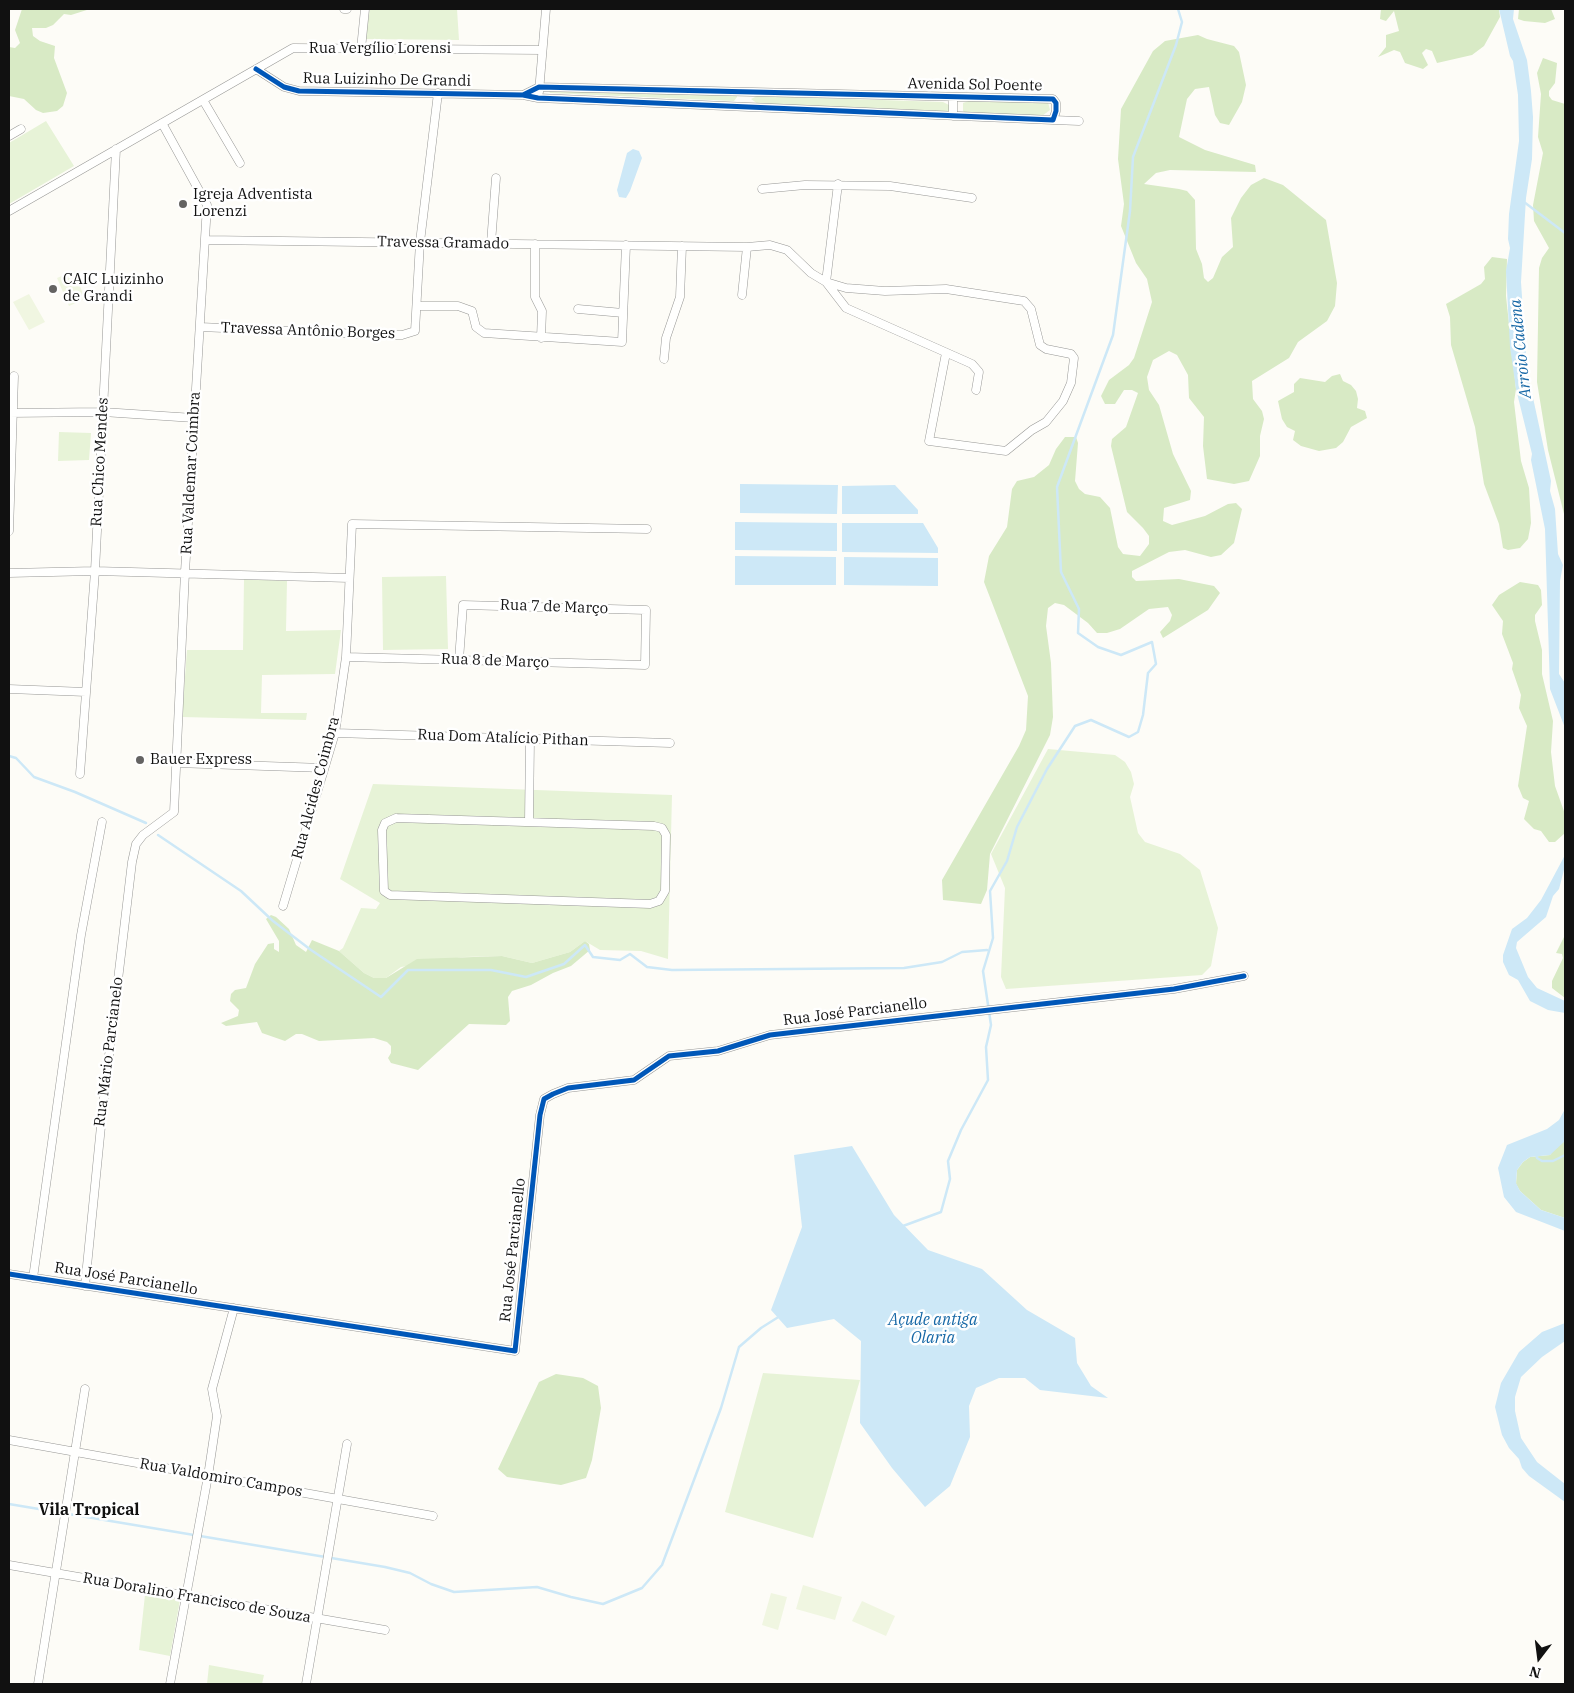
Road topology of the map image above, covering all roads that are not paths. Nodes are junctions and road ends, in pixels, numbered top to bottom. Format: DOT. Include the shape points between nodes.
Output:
graph roads {
  1 [pos="365,9"];
  2 [pos="546,9"];
  3 [pos="360,49"];
  4 [pos="542,50"];
  5 [pos="256,69"];
  6 [pos="539,87"];
  7 [pos="744,92"];
  8 [pos="438,93"];
  9 [pos="523,94"];
  10 [pos="953,97"];
  11 [pos="538,98"];
  12 [pos="203,100"];
  13 [pos="742,107"];
  14 [pos="953,116"];
  15 [pos="1053,120"];
  16 [pos="1079,121"];
  17 [pos="162,123"];
  18 [pos="21,128"];
  19 [pos="9,136"];
  20 [pos="116,149"];
  21 [pos="240,163"];
  22 [pos="496,178"];
  23 [pos="838,184"];
  24 [pos="762,189"];
  25 [pos="972,198"];
  26 [pos="9,211"];
  27 [pos="205,240"];
  28 [pos="420,242"];
  29 [pos="491,244"];
  30 [pos="535,244"];
  31 [pos="626,245"];
  32 [pos="682,246"];
  33 [pos="747,247"];
  34 [pos="826,282"];
  35 [pos="742,295"];
  36 [pos="417,306"];
  37 [pos="578,309"];
  38 [pos="623,313"];
  39 [pos="200,327"];
  40 [pos="541,338"];
  41 [pos="946,353"];
  42 [pos="664,359"];
  43 [pos="14,376"];
  44 [pos="976,390"];
  45 [pos="103,412"];
  46 [pos="11,413"];
  47 [pos="194,418"];
  48 [pos="647,529"];
  49 [pos="9,531"];
  50 [pos="95,571"];
  51 [pos="185,572"];
  52 [pos="9,573"];
  53 [pos="349,578"];
  54 [pos="346,657"];
  55 [pos="459,660"];
  56 [pos="645,665"];
  57 [pos="9,689"];
  58 [pos="86,692"];
  59 [pos="335,733"];
  60 [pos="530,739"];
  61 [pos="670,743"];
  62 [pos="176,763"];
  63 [pos="324,768"];
  64 [pos="80,774"];
  65 [pos="102,822"];
  66 [pos="529,822"];
  67 [pos="155,826"];
  68 [pos="283,906"];
  69 [pos="1244,976"];
  70 [pos="9,1274"];
  71 [pos="33,1278"];
  72 [pos="85,1286"];
  73 [pos="234,1308"];
  74 [pos="85,1389"];
  75 [pos="9,1440"];
  76 [pos="348,1444"];
  77 [pos="77,1453"];
  78 [pos="208,1476"];
  79 [pos="338,1498"];
  80 [pos="433,1516"];
  81 [pos="9,1565"];
  82 [pos="56,1574"];
  83 [pos="186,1596"];
  84 [pos="317,1619"];
  85 [pos="385,1630"];
  86 [pos="38,1684"];
  87 [pos="170,1684"];
  88 [pos="306,1684"];
  1 -- 3 [label="street"];
  2 -- 4 [label="street"];
  3 -- 4 [label="street, Rua Vergílio Lorensi"];
  3 -- 5 [label="street, Rua Vergílio Lorensi" via="293,48"];
  4 -- 6 [label="street"];
  5 -- 8 [label="street, Rua Luizinho De Grandi" via="284,87 299,91"];
  5 -- 12 [label="street, Rua Vergílio Lorensi"];
  6 -- 7 [label="street, Avenida Sol Poente"];
  6 -- 9 [label="street, Rua Luizinho De Grandi"];
  6 -- 11 [label="street"];
  7 -- 10 [label="street, Avenida Sol Poente"];
  7 -- 13 [label="street"];
  8 -- 9 [label="street, Rua Luizinho De Grandi"];
  8 -- 28 [label="street"];
  9 -- 11 [label="street, Rua Luizinho De Grandi"];
  10 -- 14 [label="street"];
  10 -- 15 [label="street, Avenida Sol Poente" via="1052,99 1056,103"];
  11 -- 13 [label="street, Avenida Sol Poente"];
  12 -- 17 [label="street, Rua Vergílio Lorensi"];
  12 -- 21 [label="street"];
  13 -- 14 [label="street, Avenida Sol Poente"];
  14 -- 15 [label="street, Avenida Sol Poente"];
  15 -- 16 [label="street"];
  17 -- 20 [label="street, Rua Vergílio Lorensi"];
  17 -- 27 [label="street, Rua Valdemar Coimbra" via="208,205"];
  18 -- 19 [label="street"];
  20 -- 26 [label="street, Rua Vergílio Lorensi"];
  20 -- 45 [label="street, Rua Chico Mendes"];
  22 -- 29 [label="street"];
  23 -- 24 [label="street"];
  23 -- 25 [label="street" via="890,186"];
  23 -- 34 [label="street"];
  27 -- 28 [label="street, Travessa Gramado"];
  27 -- 39 [label="street, Rua Valdemar Coimbra"];
  28 -- 29 [label="street, Travessa Gramado"];
  28 -- 36 [label="street"];
  29 -- 30 [label="street, Travessa Gramado"];
  30 -- 31 [label="street, Travessa Gramado"];
  30 -- 40 [label="street" via="535,297 542,311"];
  31 -- 32 [label="street, Travessa Gramado"];
  31 -- 38 [label="street"];
  32 -- 33 [label="street, Travessa Gramado"];
  32 -- 42 [label="street" via="680,297 666,338"];
  33 -- 34 [label="street, Travessa Gramado" via="770,245 787,250 811,273"];
  33 -- 35 [label="street"];
  34 -- 41 [label="street" via="846,308"];
  34 -- 41 [label="street" via="846,288 886,291 946,288 1024,301 1032,309 1040,345 1071,354 1074,358 1071,383 1063,401 1046,422 1006,451 929,441"];
  36 -- 39 [label="street, Travessa Antônio Borges" via="415,331 402,335"];
  36 -- 40 [label="street" via="458,306 472,312 476,327 484,334"];
  37 -- 38 [label="street"];
  38 -- 40 [label="street" via="622,342"];
  39 -- 47 [label="street, Rua Valdemar Coimbra"];
  41 -- 44 [label="street" via="977,367"];
  43 -- 46 [label="street"];
  45 -- 46 [label="street"];
  45 -- 47 [label="street"];
  45 -- 50 [label="street, Rua Chico Mendes"];
  46 -- 49 [label="street"];
  47 -- 51 [label="street, Rua Valdemar Coimbra"];
  48 -- 53 [label="street, Rua Alcides Coimbra" via="352,524"];
  50 -- 51 [label="street"];
  50 -- 52 [label="street"];
  50 -- 58 [label="street, Rua Chico Mendes"];
  51 -- 53 [label="street"];
  51 -- 62 [label="street, Rua Valdemar Coimbra"];
  53 -- 54 [label="street, Rua Alcides Coimbra"];
  54 -- 55 [label="street, Rua 8 de Março"];
  54 -- 59 [label="street, Rua Alcides Coimbra"];
  55 -- 56 [label="street, Rua 8 de Março"];
  55 -- 56 [label="street, Rua 7 de Março" via="462,605 646,610"];
  57 -- 58 [label="street"];
  58 -- 64 [label="street, Rua Chico Mendes"];
  59 -- 60 [label="street, Rua Dom Atalício Pithan"];
  59 -- 63 [label="street, Rua Alcides Coimbra"];
  60 -- 61 [label="street, Rua Dom Atalício Pithan"];
  60 -- 66 [label="street"];
  62 -- 63 [label="street"];
  62 -- 67 [label="street, Rua Valdemar Coimbra" via="174,812"];
  63 -- 68 [label="street, Rua Alcides Coimbra"];
  65 -- 71 [label="street" via="81,935"];
  66 -- 66 [label="street" via="396,818 385,823 382,830 384,891 397,897 650,904 659,901 665,891 666,835 662,828"];
  67 -- 72 [label="street, Rua Mário Parcianelo" via="136,844 132,862"];
  69 -- 73 [label="street, Rua José Parcianello" via="1174,989 770,1035 718,1051 669,1056 634,1080 568,1088 544,1099 515,1351"];
  70 -- 71 [label="street, Rua José Parcianello"];
  71 -- 72 [label="street, Rua José Parcianello"];
  72 -- 73 [label="street, Rua José Parcianello"];
  73 -- 78 [label="street" via="212,1389 217,1416"];
  74 -- 77 [label="street"];
  75 -- 77 [label="street, Rua Valdomiro Campos"];
  76 -- 79 [label="street"];
  77 -- 78 [label="street, Rua Valdomiro Campos"];
  77 -- 82 [label="street"];
  78 -- 79 [label="street, Rua Valdomiro Campos"];
  78 -- 83 [label="street"];
  79 -- 80 [label="street, Rua Valdomiro Campos"];
  79 -- 84 [label="street"];
  81 -- 82 [label="street, Rua Doralino Francisco de Souza"];
  82 -- 83 [label="street, Rua Doralino Francisco de Souza"];
  82 -- 86 [label="street"];
  83 -- 84 [label="street, Rua Doralino Francisco de Souza"];
  83 -- 87 [label="street"];
  84 -- 85 [label="street, Rua Doralino Francisco de Souza"];
  84 -- 88 [label="street"];
}
